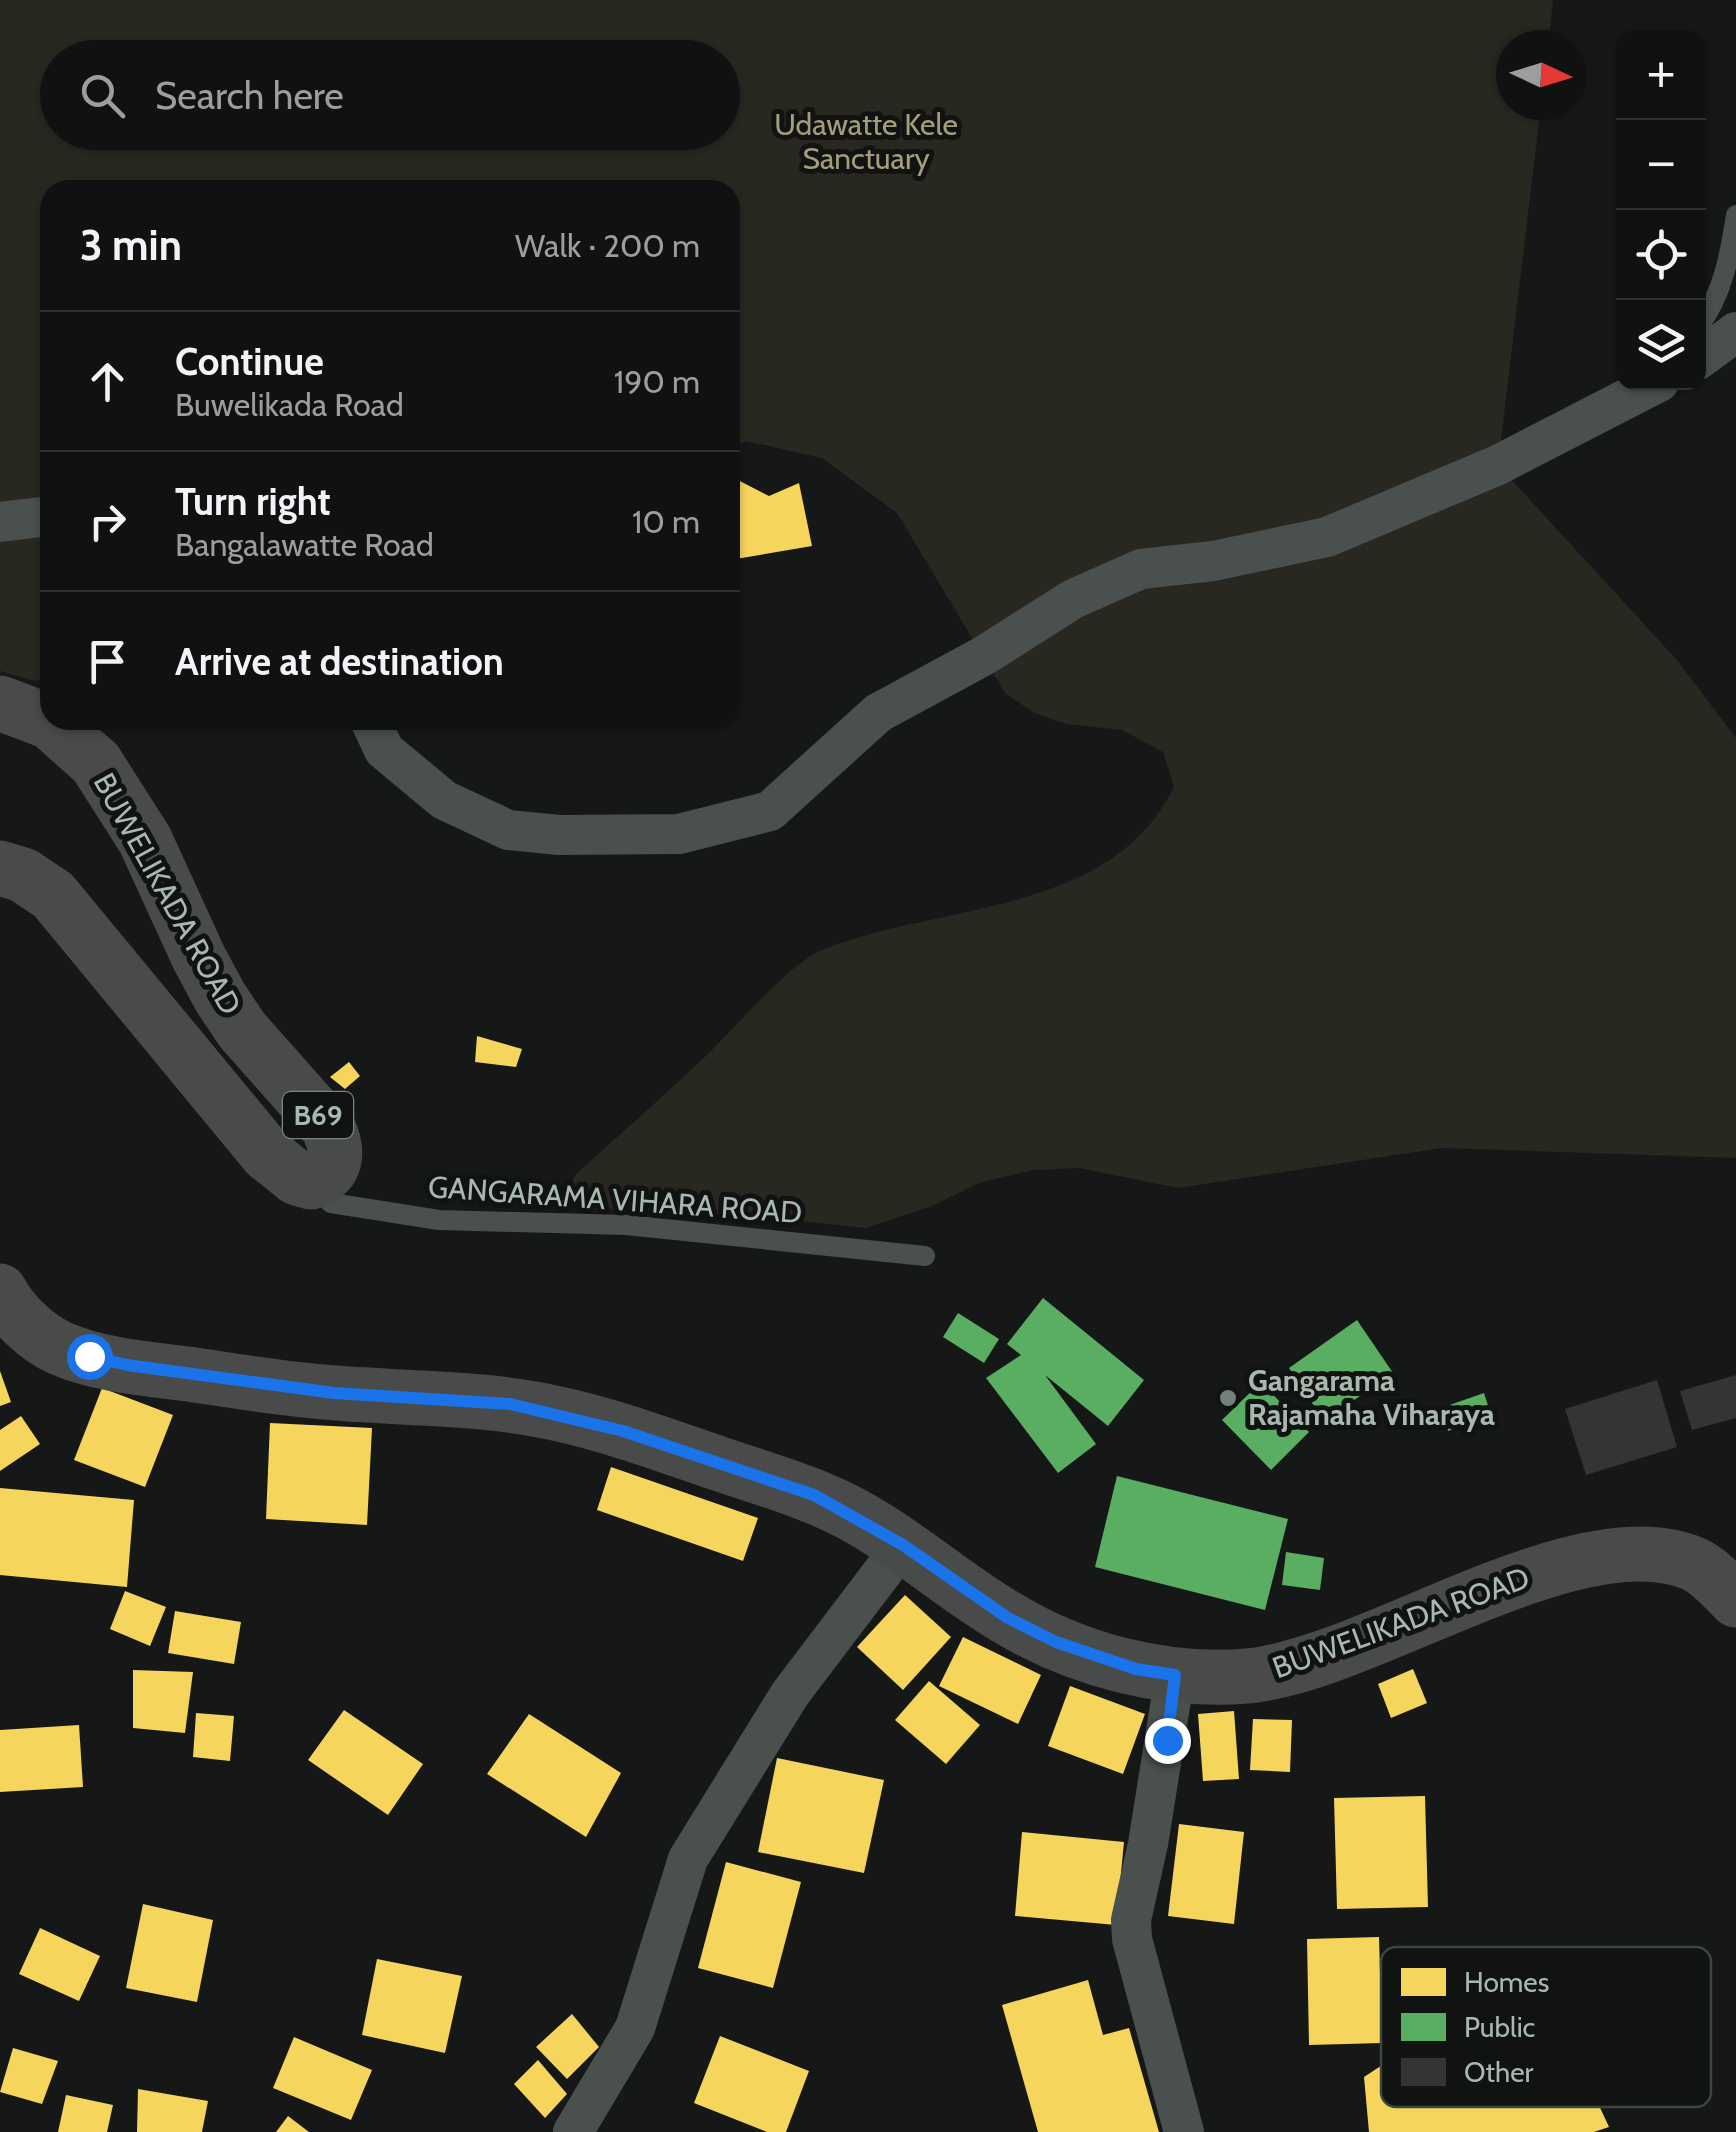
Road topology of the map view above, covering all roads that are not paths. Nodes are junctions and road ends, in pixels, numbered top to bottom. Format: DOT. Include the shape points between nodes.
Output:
graph roads {
  1 [pos="1736,215"];
  2 [pos="1706,317"];
  3 [pos="1736,332"];
  4 [pos="1706,354"];
  5 [pos="1643,390"];
  6 [pos="40,517"];
  7 [pos="0,522"];
  8 [pos="0,703"];
  9 [pos="40,718"];
  10 [pos="59,730"];
  11 [pos="375,730"];
  12 [pos="0,868"];
  13 [pos="311,1182"];
  14 [pos="925,1256"];
  15 [pos="0,1290"];
  16 [pos="903,1545"];
  17 [pos="1736,1600"];
  18 [pos="1175,1675"];
  19 [pos="573,2132"];
  20 [pos="1184,2132"];
  1 -- 2 [label="lane"];
  3 -- 4 [label="street"];
  5 -- 11 [label="street" via="1498,465 1326,536 1141,569 1073,598 878,713 770,811 679,834 508,830 444,800 384,750"];
  6 -- 7 [label="street"];
  8 -- 9 [label="main road, BUWELIKADA ROAD / B69"];
  10 -- 13 [label="main road, BUWELIKADA ROAD / B69" via="96,763 120,798 231,1014 328,1127 336,1158 331,1170"];
  12 -- 13 [label="main road, B69" via="54,895 248,1135 284,1170"];
  13 -- 14 [label="lane, GANGARAMA VIHARA ROAD" via="331,1202 439,1220 626,1225"];
  15 -- 16 [label="main road, BUWELIKADA ROAD" via="25,1323 58,1348 262,1385 510,1404 564,1415 814,1495"];
  16 -- 18 [label="main road, BUWELIKADA ROAD" via="1040,1634 1136,1669"];
  16 -- 19 [label="street" via="790,1694 688,1859 635,2028"];
  17 -- 18 [label="main road, BUWELIKADA ROAD" via="1712,1576 1675,1558 1592,1560 1296,1664 1255,1675"];
  18 -- 20 [label="street" via="1131,1920"];
}
